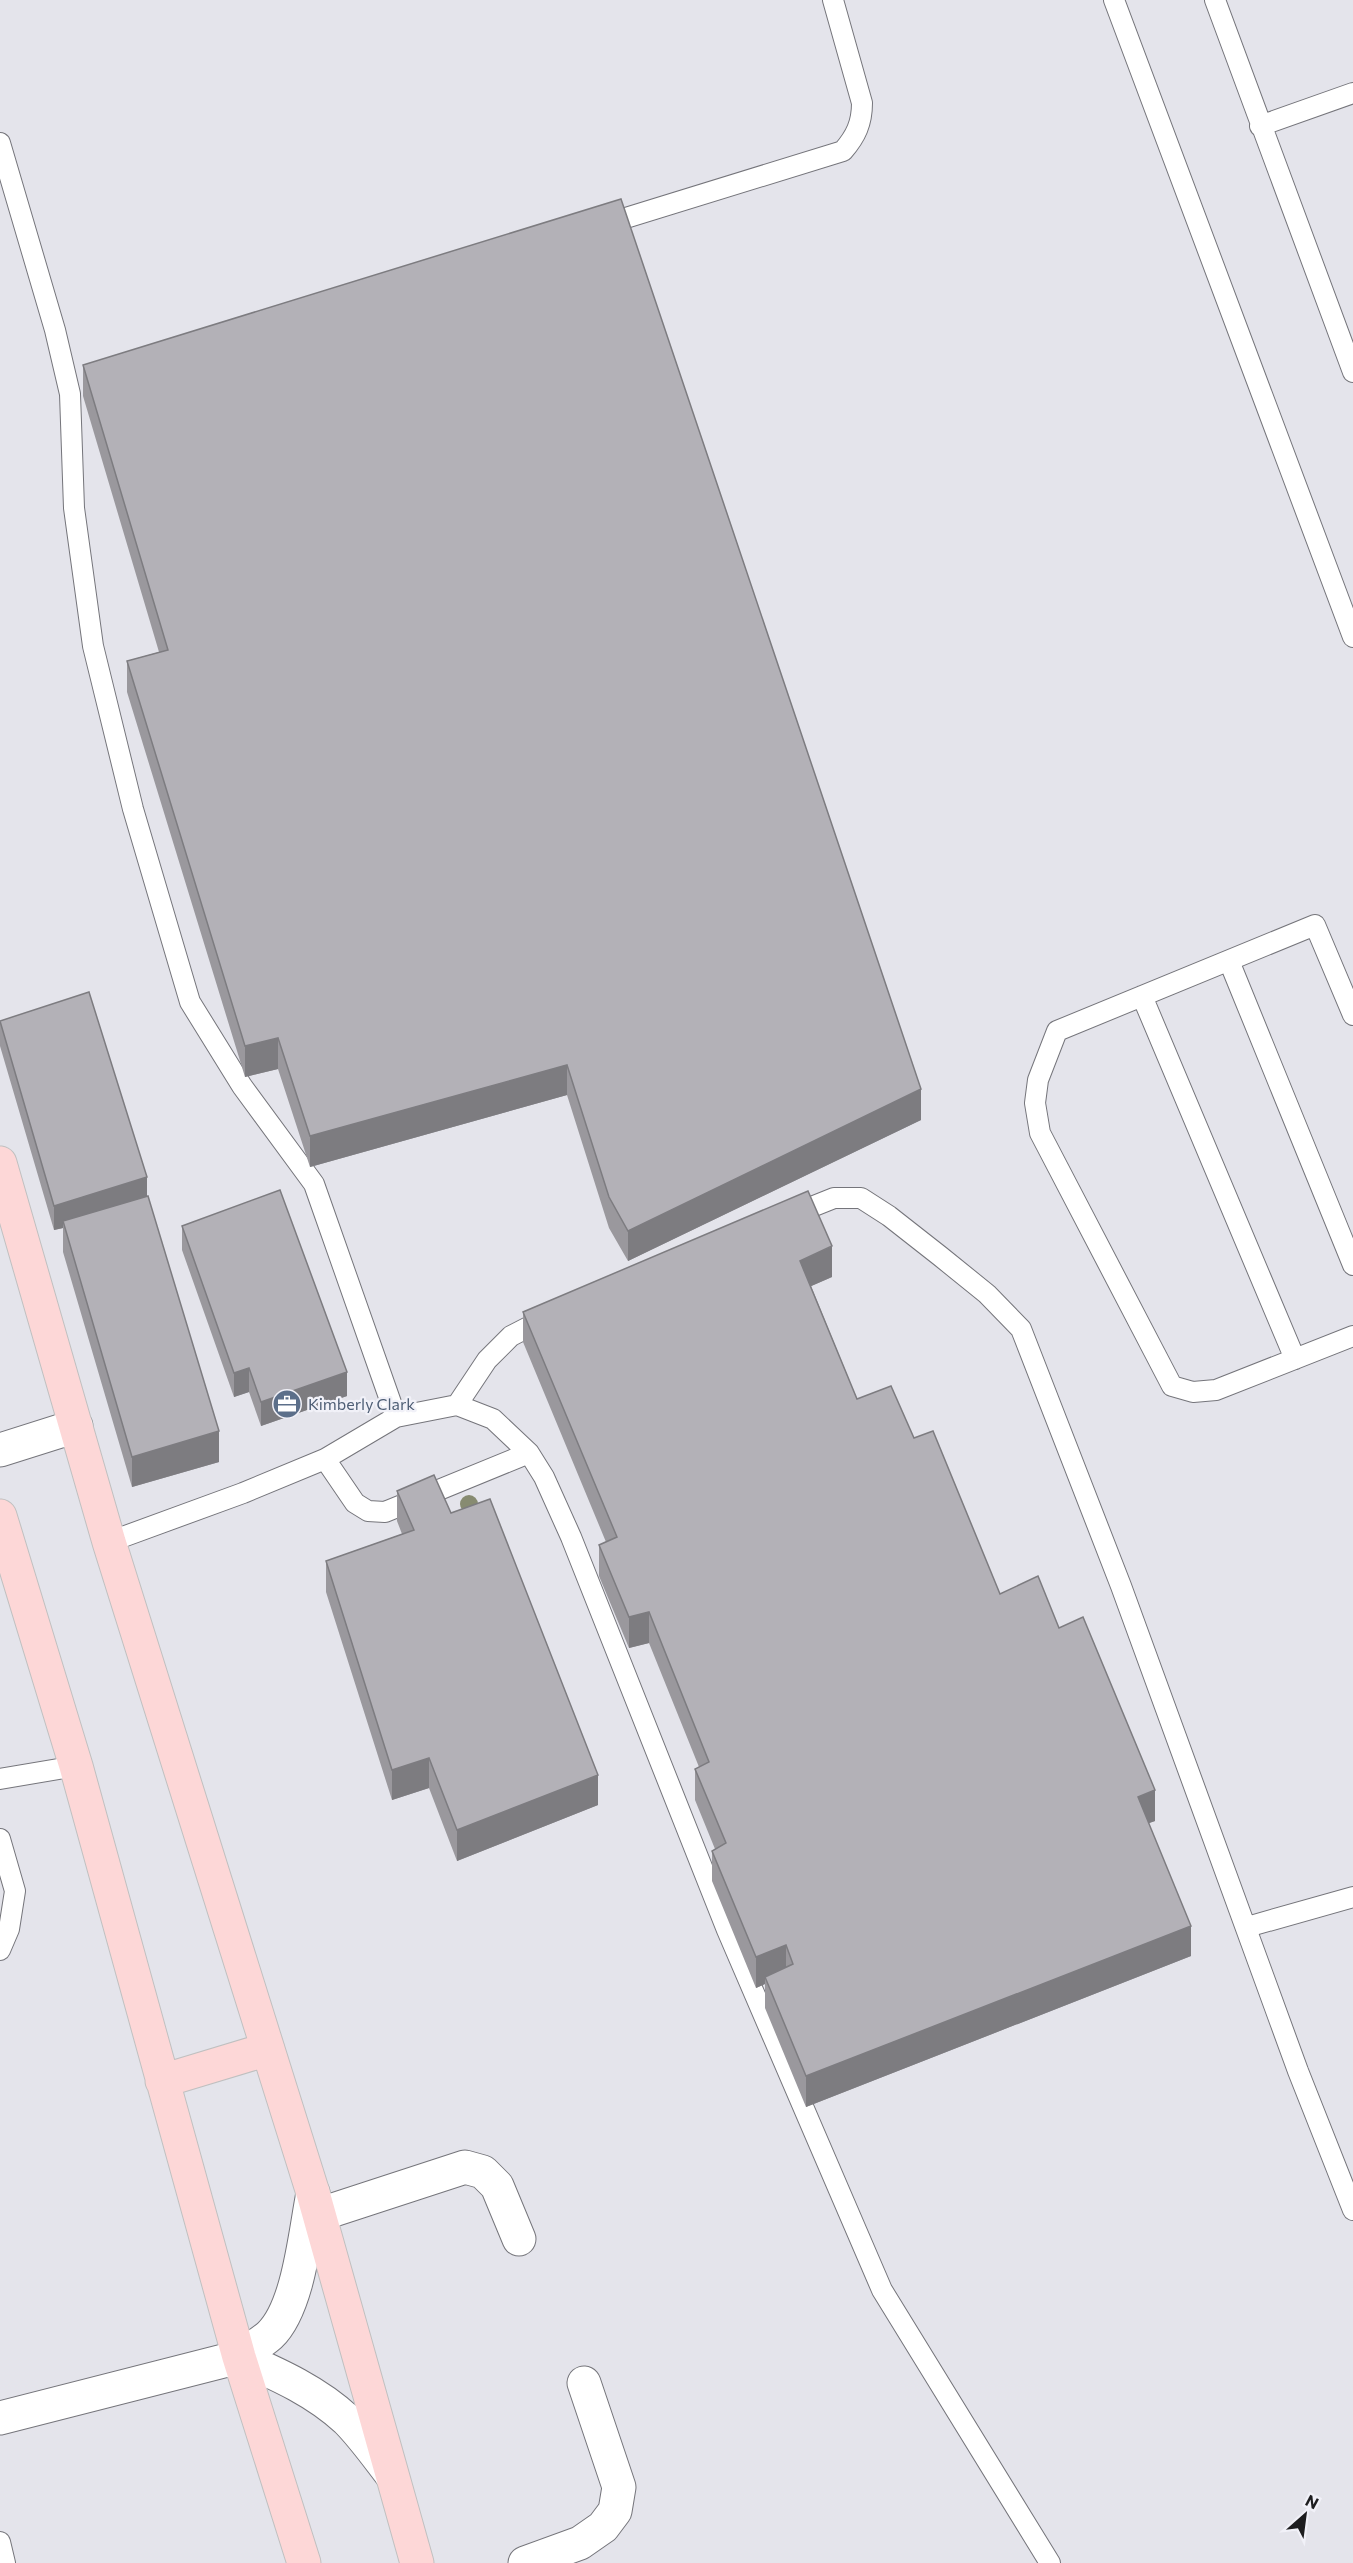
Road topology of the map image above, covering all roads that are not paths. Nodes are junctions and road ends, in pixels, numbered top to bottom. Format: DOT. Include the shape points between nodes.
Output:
graph roads {
  1 [pos="833,0"];
  2 [pos="1114,0"];
  3 [pos="1215,0"];
  4 [pos="1353,93"];
  5 [pos="1260,126"];
  6 [pos="0,143"];
  7 [pos="580,233"];
  8 [pos="1353,372"];
  9 [pos="92,387"];
  10 [pos="70,394"];
  11 [pos="1353,637"];
  12 [pos="1229,961"];
  13 [pos="1142,996"];
  14 [pos="1353,1015"];
  15 [pos="0,1163"];
  16 [pos="768,1225"];
  17 [pos="1353,1265"];
  18 [pos="562,1310"];
  19 [pos="1353,1336"];
  20 [pos="1295,1359"];
  21 [pos="457,1405"];
  22 [pos="396,1418"];
  23 [pos="76,1426"];
  24 [pos="0,1450"];
  25 [pos="529,1453"];
  26 [pos="325,1459"];
  27 [pos="0,1516"];
  28 [pos="110,1542"];
  29 [pos="76,1766"];
  30 [pos="0,1779"];
  31 [pos="0,1839"];
  32 [pos="1353,1897"];
  33 [pos="1247,1927"];
  34 [pos="0,1950"];
  35 [pos="267,2049"];
  36 [pos="162,2081"];
  37 [pos="315,2204"];
  38 [pos="1353,2210"];
  39 [pos="519,2239"];
  40 [pos="239,2357"];
  41 [pos="584,2383"];
  42 [pos="0,2418"];
  43 [pos="391,2474"];
  44 [pos="0,2542"];
  45 [pos="5,2563"];
  46 [pos="304,2563"];
  47 [pos="417,2563"];
  48 [pos="525,2563"];
  49 [pos="1050,2563"];
  1 -- 7 [label="lane" via="862,102 855,137 843,151"];
  2 -- 11 [label="lane"];
  3 -- 5 [label="lane"];
  4 -- 5 [label="lane"];
  5 -- 8 [label="lane"];
  6 -- 10 [label="lane"];
  9 -- 10 [label="lane"];
  10 -- 22 [label="lane" via="74,508 93,646 133,809 190,1002 242,1086 314,1184"];
  12 -- 13 [label="lane"];
  12 -- 14 [label="lane" via="1315,926"];
  12 -- 17 [label="lane"];
  13 -- 20 [label="lane"];
  13 -- 20 [label="lane" via="1057,1031 1038,1080 1035,1103 1040,1133 1172,1386 1193,1392 1216,1390"];
  15 -- 23 [label="main road"];
  16 -- 33 [label="lane" via="834,1198 861,1198 948,1262 1021,1329"];
  18 -- 21 [label="lane" via="511,1336 487,1360"];
  19 -- 20 [label="lane"];
  21 -- 22 [label="lane"];
  21 -- 25 [label="lane" via="493,1419"];
  22 -- 26 [label="lane"];
  23 -- 24 [label="street"];
  23 -- 28 [label="main road"];
  25 -- 26 [label="lane" via="385,1512 368,1511 355,1503"];
  25 -- 49 [label="lane" via="571,1537 727,1930 882,2289"];
  26 -- 28 [label="lane"];
  27 -- 29 [label="main road"];
  28 -- 35 [label="main road"];
  29 -- 30 [label="lane"];
  29 -- 36 [label="main road"];
  31 -- 34 [label="lane" via="15,1891 9,1929"];
  32 -- 33 [label="lane"];
  33 -- 38 [label="lane"];
  35 -- 36 [label="main road"];
  35 -- 37 [label="main road"];
  36 -- 40 [label="main road"];
  37 -- 39 [label="street" via="465,2167 483,2172 497,2186"];
  37 -- 40 [label="street" via="285,2314 270,2334"];
  37 -- 43 [label="main road"];
  40 -- 42 [label="street"];
  40 -- 43 [label="street" via="317,2396 347,2421"];
  40 -- 46 [label="main road"];
  41 -- 48 [label="street" via="619,2487 615,2511 603,2527 580,2543"];
  43 -- 47 [label="main road"];
  44 -- 45 [label="lane"];
}
